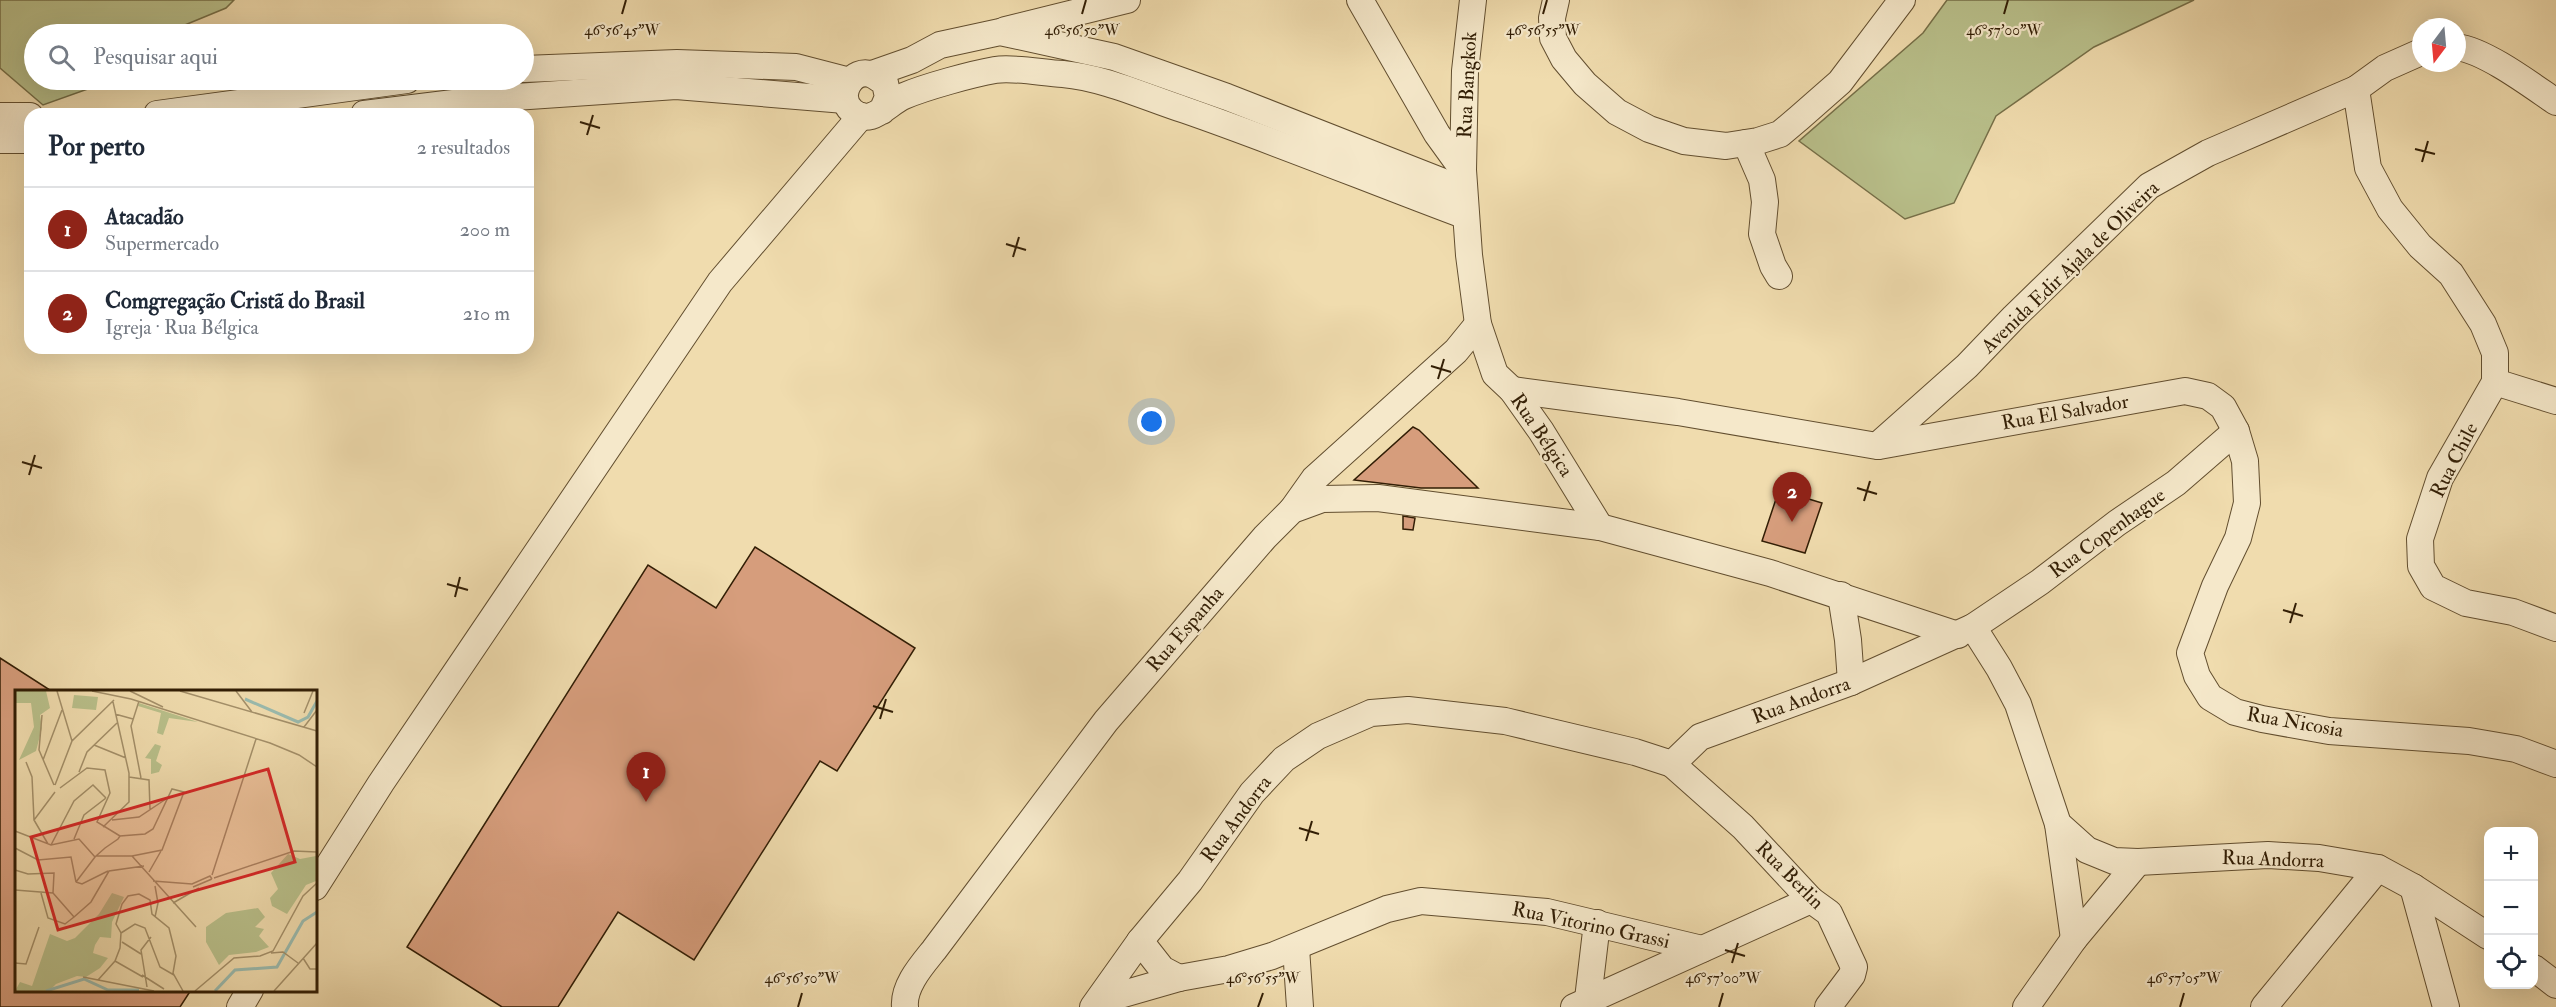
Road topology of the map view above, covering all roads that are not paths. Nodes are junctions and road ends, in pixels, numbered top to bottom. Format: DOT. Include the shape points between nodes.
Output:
graph roads {
  1 [pos="1127,0"];
  2 [pos="1360,0"];
  3 [pos="1473,0"];
  4 [pos="1556,0"];
  5 [pos="1902,0"];
  6 [pos="1000,32"];
  7 [pos="2466,48"];
  8 [pos="2412,56"];
  9 [pos="534,69"];
  10 [pos="2356,89"];
  11 [pos="333,90"];
  12 [pos="862,96"];
  13 [pos="2556,102"];
  14 [pos="201,108"];
  15 [pos="413,108"];
  16 [pos="0,116"];
  17 [pos="24,116"];
  18 [pos="0,140"];
  19 [pos="24,140"];
  20 [pos="1746,143"];
  21 [pos="1463,180"];
  22 [pos="1466,216"];
  23 [pos="1779,276"];
  24 [pos="1478,324"];
  25 [pos="2495,382"];
  26 [pos="1512,390"];
  27 [pos="2556,401"];
  28 [pos="2236,431"];
  29 [pos="1877,446"];
  30 [pos="1292,510"];
  31 [pos="1600,527"];
  32 [pos="1841,595"];
  33 [pos="2556,628"];
  34 [pos="1966,631"];
  35 [pos="1851,682"];
  36 [pos="1672,764"];
  37 [pos="2556,764"];
  38 [pos="2058,824"];
  39 [pos="2138,862"];
  40 [pos="2378,868"];
  41 [pos="316,885"];
  42 [pos="2413,886"];
  43 [pos="1811,900"];
  44 [pos="1597,923"];
  45 [pos="2486,935"];
  46 [pos="2074,939"];
  47 [pos="1140,941"];
  48 [pos="1296,948"];
  49 [pos="1702,949"];
  50 [pos="2538,971"];
  51 [pos="1179,978"];
  52 [pos="2556,985"];
  53 [pos="249,992"];
  54 [pos="1581,1003"];
  55 [pos="1096,1004"];
  56 [pos="240,1007"];
  57 [pos="905,1007"];
  58 [pos="1300,1007"];
  59 [pos="1828,1007"];
  60 [pos="2026,1007"];
  61 [pos="2264,1007"];
  62 [pos="2446,1007"];
  1 -- 6 [label="street"];
  2 -- 21 [label="street"];
  3 -- 21 [label="street, Rua Bangkok" via="1466,71"];
  4 -- 20 [label="street" via="1552,38 1563,59 1617,112 1684,141 1726,146"];
  5 -- 20 [label="street" via="1840,82 1780,134"];
  6 -- 12 [label="street" via="940,45"];
  6 -- 21 [label="street" via="1114,57"];
  7 -- 13 [label="street"];
  8 -- 10 [label="street, Avenida Edir Ajala de Oliveira" via="2385,68"];
  9 -- 12 [label="street" via="677,63 796,67"];
  10 -- 25 [label="street" via="2368,168 2390,209 2420,246 2451,274 2483,324 2495,353"];
  10 -- 29 [label="street, Avenida Edir Ajala de Oliveira" via="2208,153 2149,186 1967,366"];
  11 -- 14 [label="street"];
  12 -- 15 [label="street" via="676,86"];
  12 -- 22 [label="street" via="902,97 997,69 1086,76 1285,145"];
  12 -- 41 [label="street" via="720,282 387,773"];
  16 -- 17 [label="street"];
  18 -- 19 [label="street"];
  20 -- 23 [label="street" via="1762,180 1762,234"];
  21 -- 22 [label="street, Rua Bélgica"];
  22 -- 24 [label="street, Rua Bélgica"];
  24 -- 26 [label="street, Rua Bélgica" via="1495,374"];
  24 -- 30 [label="street" via="1456,351 1314,479"];
  25 -- 27 [label="street"];
  25 -- 33 [label="street, Rua Chile" via="2440,478 2420,539 2421,566 2433,587 2466,603 2513,612"];
  26 -- 29 [label="street" via="1678,412"];
  26 -- 31 [label="street, Rua Bélgica" via="1558,456"];
  28 -- 29 [label="street, Rua El Salvador" via="2223,407 2208,396 2186,391"];
  28 -- 34 [label="street, Rua Copenhague" via="2176,483"];
  28 -- 37 [label="street, Rua Nicosia" via="2245,461 2247,503 2238,538 2190,653 2197,676 2210,697 2235,712 2262,719 2329,731 2469,741 2516,749"];
  30 -- 31 [label="street, Rua Espanha" via="1322,499 1378,498"];
  30 -- 57 [label="street, Rua Espanha" via="1106,721 933,950 912,980"];
  31 -- 32 [label="street"];
  32 -- 34 [label="street"];
  32 -- 35 [label="street"];
  34 -- 35 [label="street, Rua Andorra"];
  34 -- 38 [label="street, Rua Andorra" via="1999,668 2018,704"];
  35 -- 36 [label="street, Rua Andorra" via="1700,737"];
  36 -- 43 [label="street, Rua Berlin" via="1743,828"];
  36 -- 47 [label="street, Rua Andorra" via="1505,721 1408,710 1371,713 1318,736 1284,759 1252,793 1190,881"];
  38 -- 39 [label="street, Rua Andorra" via="2087,850 2114,861"];
  38 -- 46 [label="street"];
  39 -- 40 [label="street, Rua Andorra" via="2268,855 2319,858"];
  39 -- 46 [label="street"];
  40 -- 42 [label="street, Rua Andorra"];
  40 -- 61 [label="street"];
  42 -- 45 [label="street, Rua Andorra"];
  42 -- 62 [label="street"];
  43 -- 49 [label="street"];
  43 -- 59 [label="street, Rua Berlin" via="1829,913 1854,968"];
  44 -- 48 [label="street, Rua Vitorino Grassi" via="1535,911 1421,901 1387,909"];
  44 -- 49 [label="street, Rua Vitorino Grassi"];
  44 -- 54 [label="street"];
  46 -- 60 [label="street"];
  47 -- 51 [label="street" via="1162,969"];
  47 -- 55 [label="street, Rua Andorra"];
  48 -- 51 [label="street, Rua Vitorino Grassi" via="1229,969"];
  48 -- 58 [label="street"];
  49 -- 54 [label="street"];
  50 -- 52 [label="street"];
  51 -- 55 [label="street, Rua Vitorino Grassi"];
  53 -- 56 [label="street"];
}
